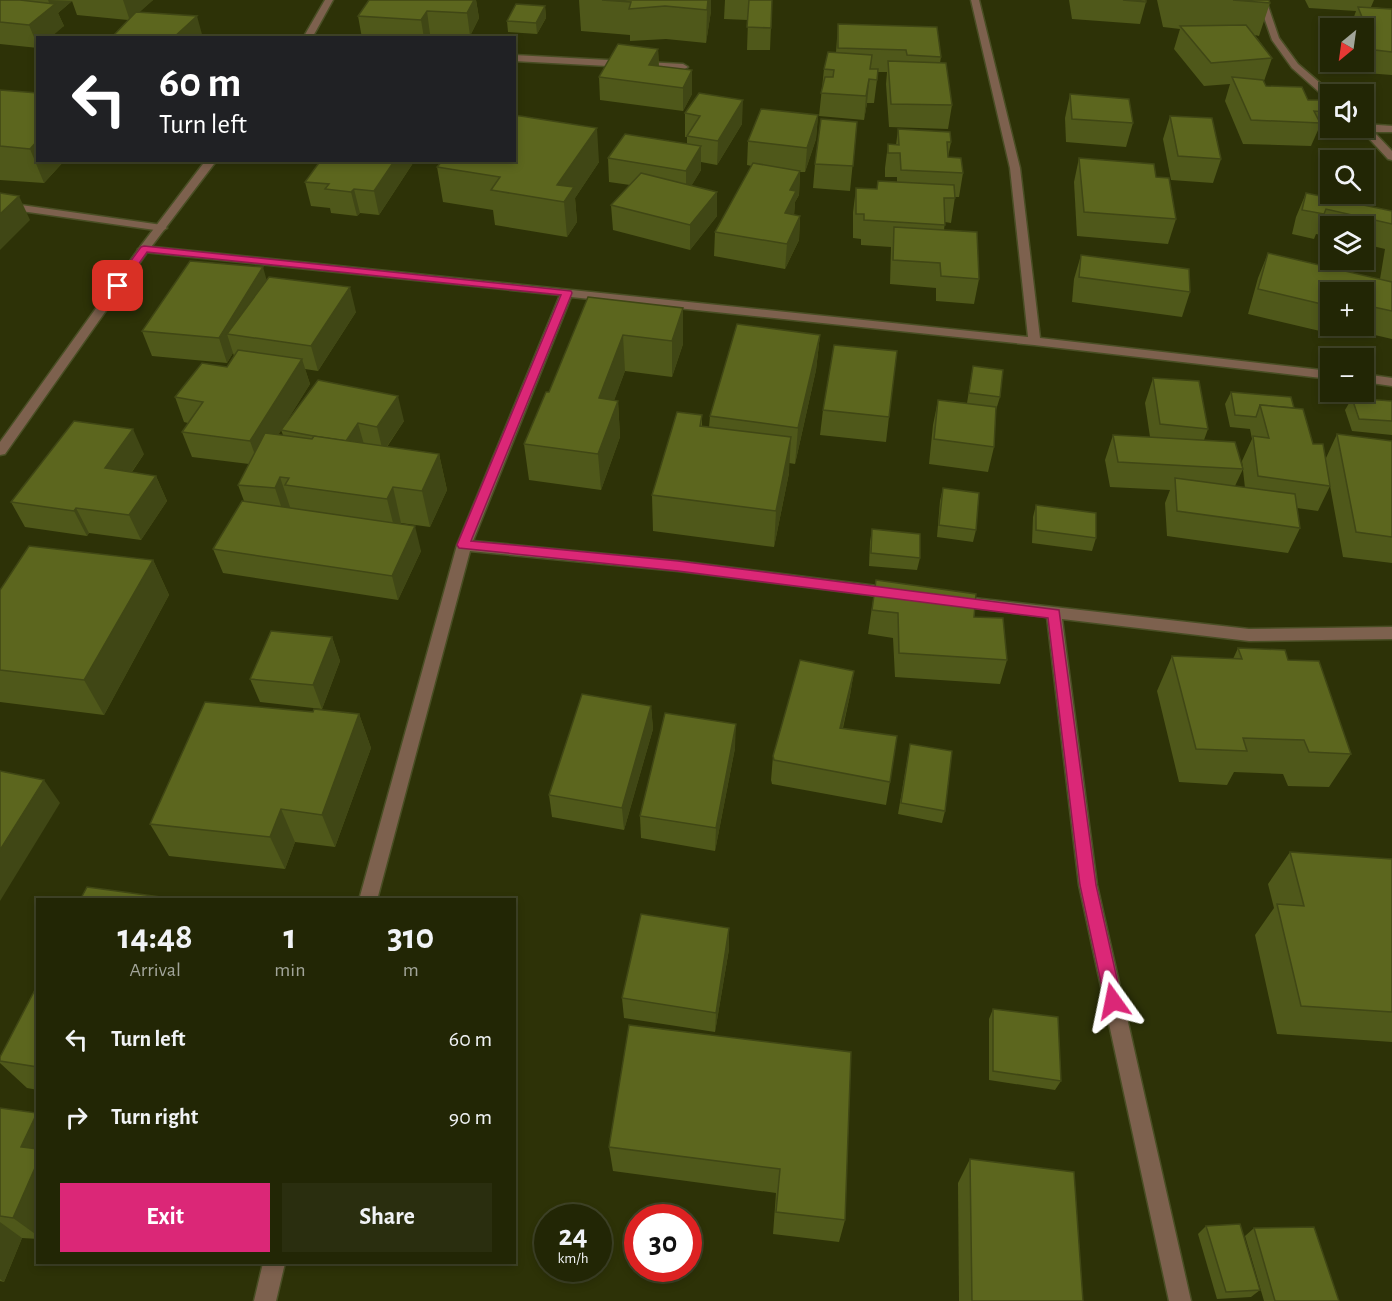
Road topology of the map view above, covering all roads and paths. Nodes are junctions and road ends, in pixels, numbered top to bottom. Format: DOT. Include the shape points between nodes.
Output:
graph roads {
  1 [pos="329,0"];
  2 [pos="975,0"];
  3 [pos="1262,0"];
  4 [pos="308,36"];
  5 [pos="516,58"];
  6 [pos="683,67"];
  7 [pos="1320,88"];
  8 [pos="1374,128"];
  9 [pos="1392,129"];
  10 [pos="1374,138"];
  11 [pos="1392,157"];
  12 [pos="211,162"];
  13 [pos="0,205"];
  14 [pos="162,228"];
  15 [pos="144,249"];
  16 [pos="567,293"];
  17 [pos="1034,341"];
  18 [pos="1320,374"];
  19 [pos="1374,379"];
  20 [pos="1392,382"];
  21 [pos="0,451"];
  22 [pos="464,545"];
  23 [pos="913,596"];
  24 [pos="937,599"];
  25 [pos="1054,614"];
  26 [pos="1392,633"];
  27 [pos="369,898"];
  28 [pos="274,1264"];
  29 [pos="265,1301"];
  30 [pos="1180,1301"];
  1 -- 4 [label="street"];
  2 -- 17 [label="street" via="1015,168"];
  3 -- 7 [label="street" via="1275,38 1295,66"];
  5 -- 6 [label="street"];
  8 -- 9 [label="street"];
  10 -- 11 [label="street"];
  12 -- 14 [label="street"];
  13 -- 14 [label="street"];
  14 -- 15 [label="street"];
  15 -- 16 [label="street"];
  15 -- 21 [label="street"];
  16 -- 17 [label="street"];
  16 -- 22 [label="street"];
  17 -- 18 [label="street"];
  19 -- 20 [label="street"];
  22 -- 23 [label="street" via="678,566"];
  22 -- 27 [label="street"];
  24 -- 25 [label="street"];
  25 -- 26 [label="street" via="1249,635"];
  25 -- 30 [label="street" via="1088,885"];
  28 -- 29 [label="street"];
}
